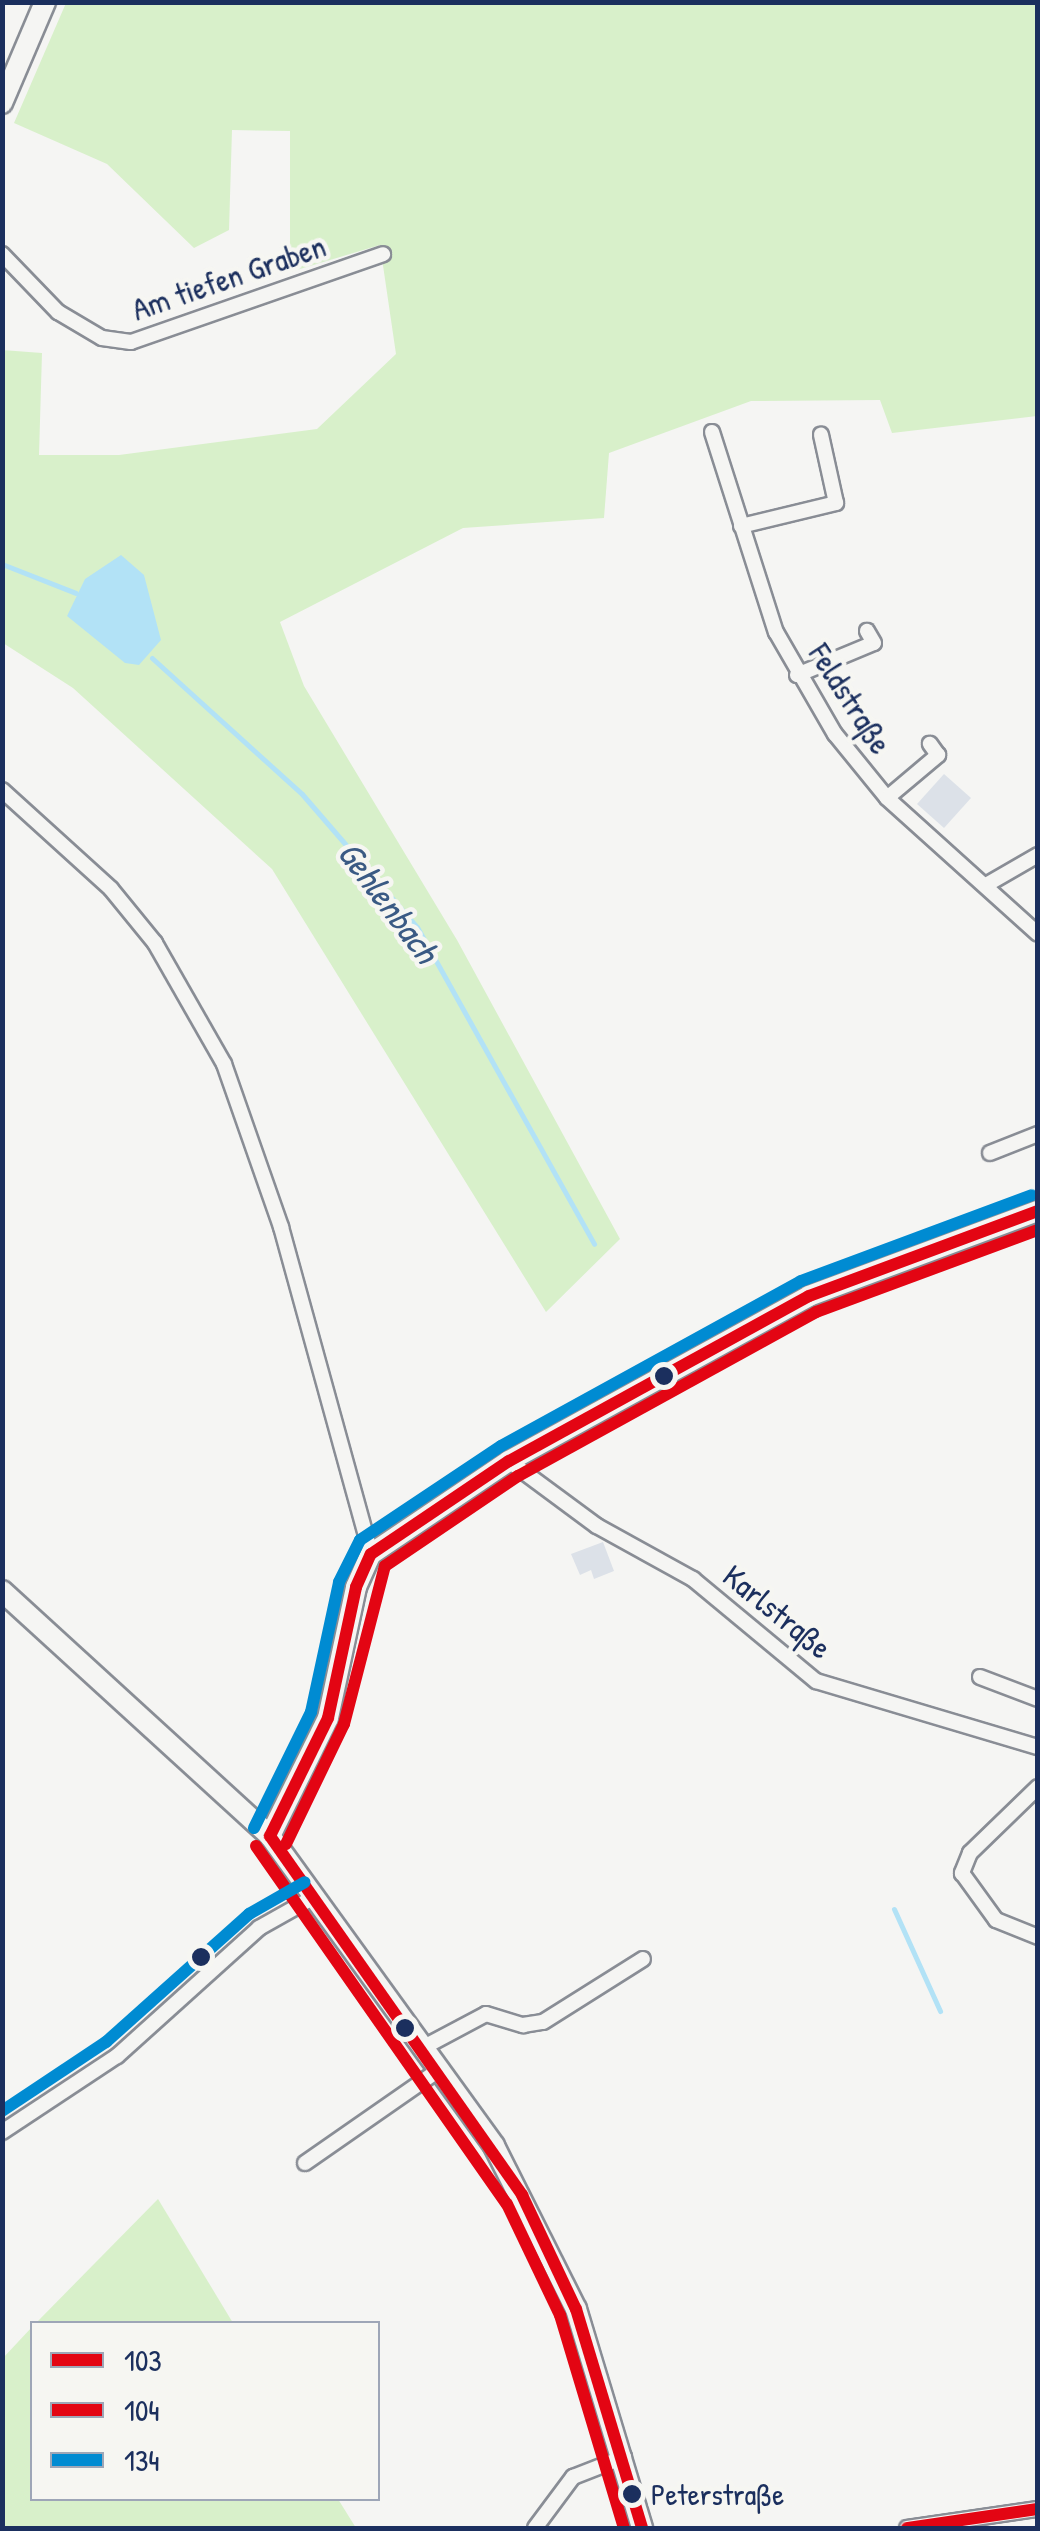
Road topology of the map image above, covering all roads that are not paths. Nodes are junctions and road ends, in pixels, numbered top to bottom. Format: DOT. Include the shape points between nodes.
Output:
graph roads {
  1 [pos="45,2"];
  2 [pos="2,102"];
  3 [pos="2,254"];
  4 [pos="383,254"];
  5 [pos="712,432"];
  6 [pos="821,435"];
  7 [pos="741,526"];
  8 [pos="868,630"];
  9 [pos="797,675"];
  10 [pos="930,744"];
  11 [pos="2,790"];
  12 [pos="888,798"];
  13 [pos="1038,855"];
  14 [pos="986,885"];
  15 [pos="1038,934"];
  16 [pos="1038,1134"];
  17 [pos="990,1153"];
  18 [pos="1038,1211"];
  19 [pos="509,1461"];
  20 [pos="371,1554"];
  21 [pos="2,1591"];
  22 [pos="980,1677"];
  23 [pos="1038,1699"];
  24 [pos="1038,1747"];
  25 [pos="1038,1787"];
  26 [pos="270,1836"];
  27 [pos="314,1897"];
  28 [pos="1038,1937"];
  29 [pos="643,1958"];
  30 [pos="424,2047"];
  31 [pos="440,2070"];
  32 [pos="2,2132"];
  33 [pos="305,2163"];
  34 [pos="624,2457"];
  35 [pos="1038,2509"];
  36 [pos="535,2528"];
  37 [pos="642,2528"];
  38 [pos="908,2528"];
  1 -- 2 [label="main road"];
  3 -- 4 [label="street, Am tiefen Graben" via="58,312 102,338 130,342"];
  5 -- 7 [label="street, Feldstraße"];
  6 -- 7 [label="street" via="836,502"];
  7 -- 9 [label="street, Feldstraße"];
  8 -- 9 [label="street" via="874,643"];
  9 -- 12 [label="street, Feldstraße"];
  10 -- 12 [label="street" via="938,755"];
  11 -- 20 [label="street" via="111,889 156,943 224,1064 281,1228"];
  12 -- 14 [label="street, Feldstraße"];
  13 -- 14 [label="street"];
  14 -- 15 [label="street, Feldstraße"];
  16 -- 17 [label="street"];
  18 -- 19 [label="main road" via="809,1296"];
  19 -- 20 [label="main road"];
  19 -- 24 [label="street, Karlstraße" via="584,1518 693,1579 816,1681"];
  20 -- 26 [label="main road" via="356,1587 328,1718"];
  21 -- 26 [label="main road"];
  22 -- 23 [label="street"];
  25 -- 28 [label="street" via="970,1853 962,1873 996,1920"];
  26 -- 27 [label="main road"];
  27 -- 30 [label="main road"];
  27 -- 32 [label="street" via="259,1928 117,2056"];
  29 -- 30 [label="street" via="543,2022 524,2026 486,2014"];
  30 -- 31 [label="main road"];
  31 -- 33 [label="street"];
  31 -- 34 [label="main road" via="494,2146 549,2250"];
  34 -- 36 [label="street" via="573,2477"];
  34 -- 37 [label="main road"];
  35 -- 38 [label="street"];
}
